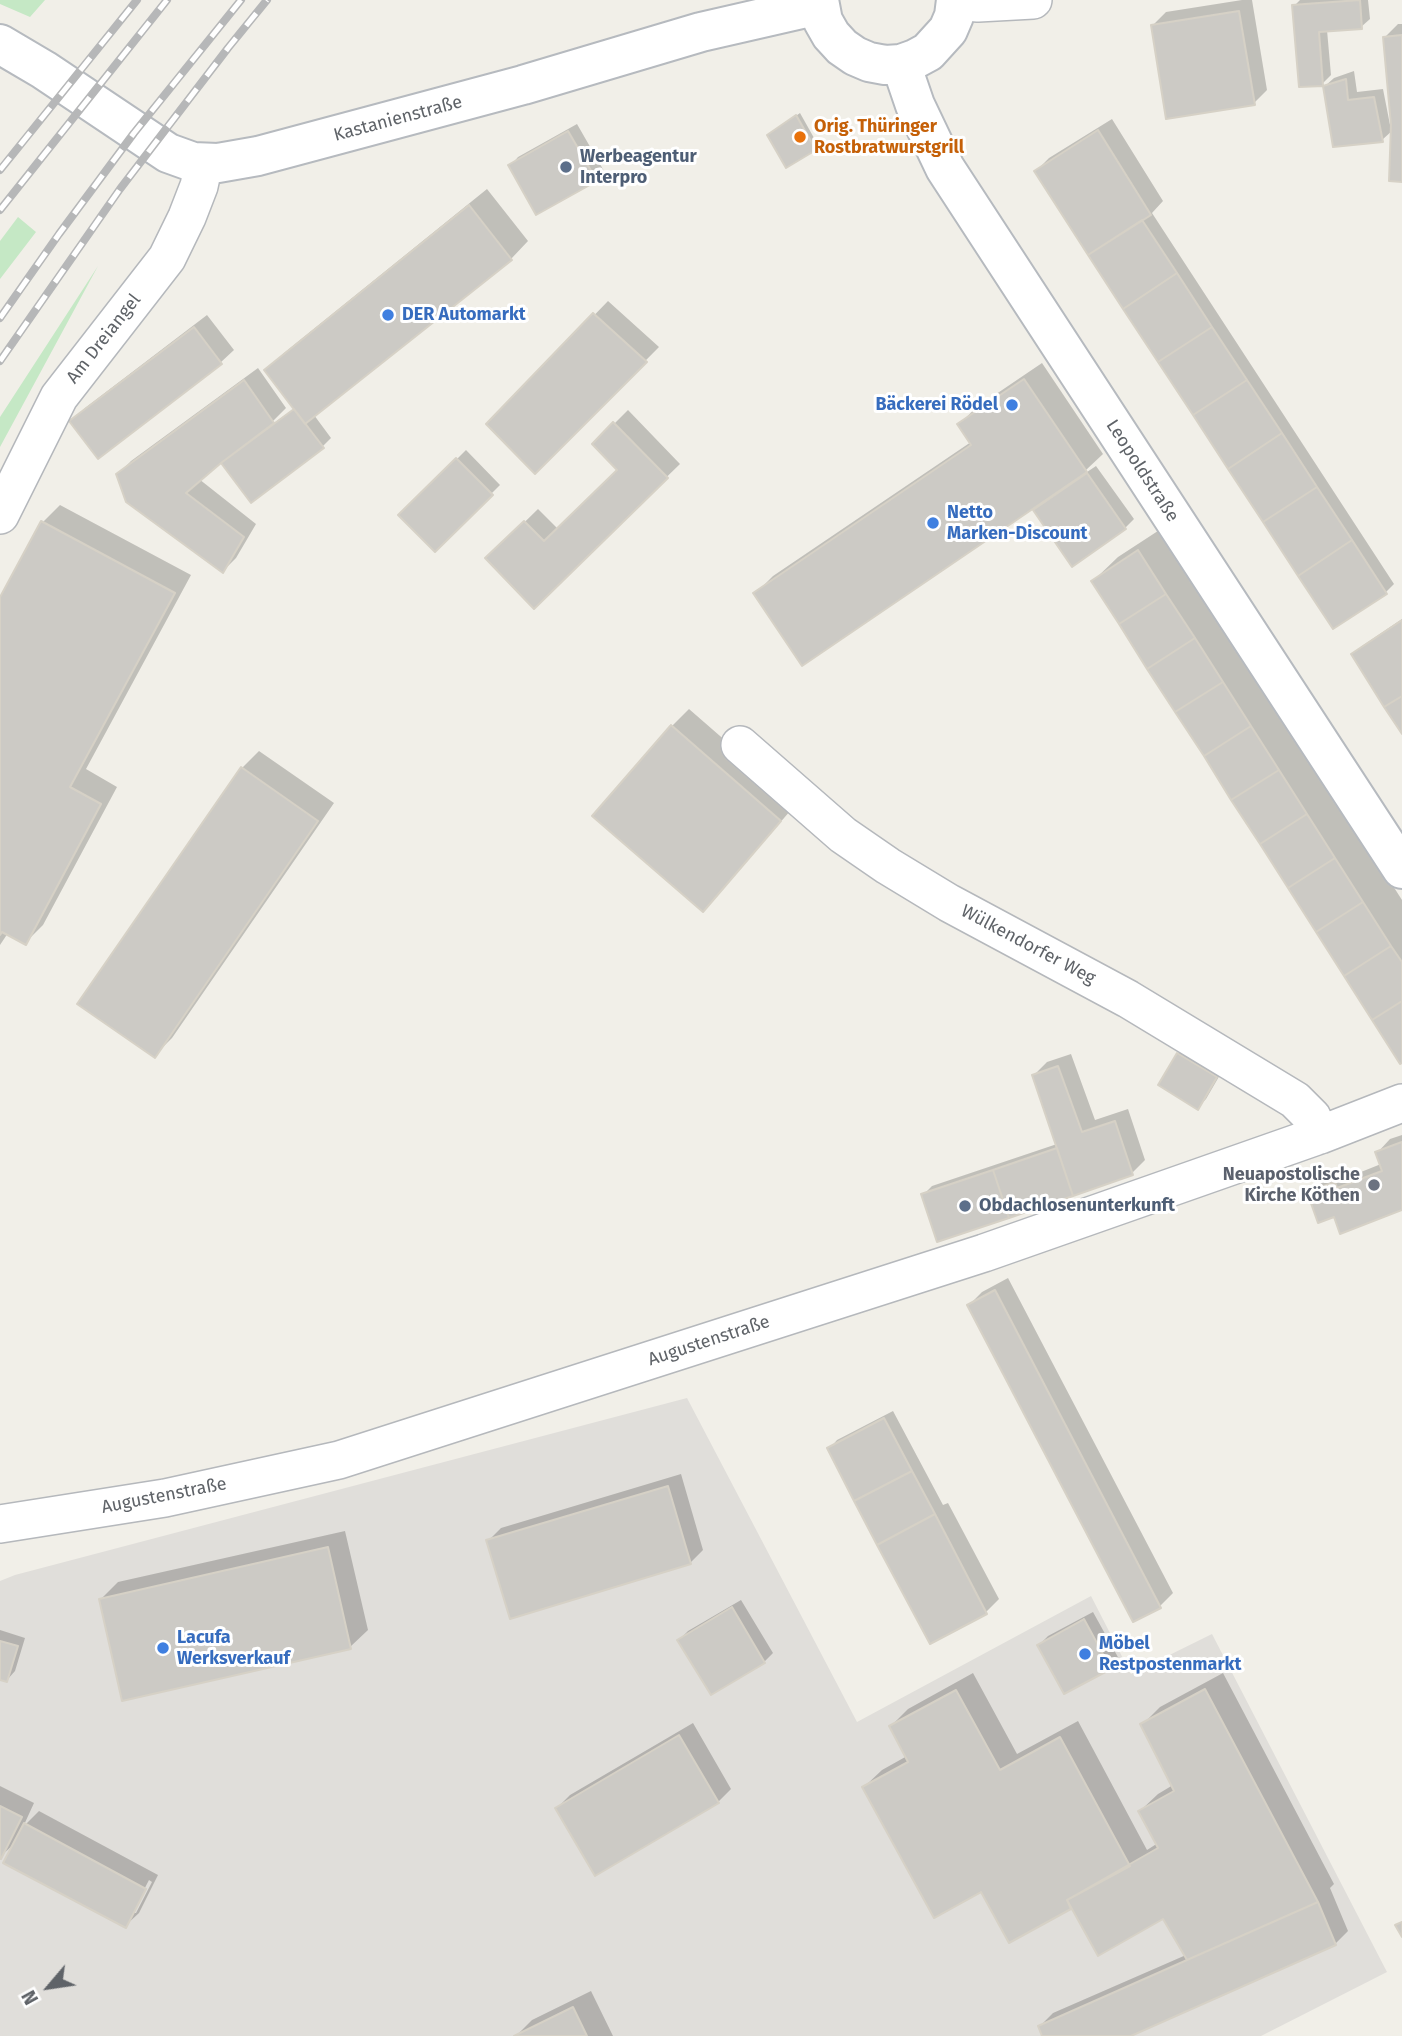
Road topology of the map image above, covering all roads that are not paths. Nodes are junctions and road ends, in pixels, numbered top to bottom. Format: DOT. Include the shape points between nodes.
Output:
graph roads {
  1 [pos="1033,0"];
  2 [pos="956,1"];
  3 [pos="819,3"];
  4 [pos="0,44"];
  5 [pos="901,64"];
  6 [pos="204,163"];
  7 [pos="0,514"];
  8 [pos="740,745"];
  9 [pos="1402,869"];
  10 [pos="1402,1103"];
  11 [pos="1320,1135"];
  12 [pos="0,1524"];
  1 -- 2 [label="street"];
  2 -- 5 [label="main road" via="948,30 939,41"];
  3 -- 5 [label="main road" via="831,35 855,57"];
  3 -- 6 [label="main road, Kastanienstraße" via="258,156"];
  4 -- 6 [label="main road, Kastanienstraße" via="168,153"];
  5 -- 9 [label="main road, Leopoldstraße" via="928,133 957,187"];
  6 -- 7 [label="street, Am Dreiangel" via="187,217 167,258 59,397"];
  8 -- 11 [label="street, Wülkendorfer Weg" via="844,835 888,866 1128,999 1295,1100 1312,1117"];
  10 -- 11 [label="street, Augustenstraße"];
  11 -- 12 [label="street, Augustenstraße" via="984,1253 339,1460 164,1498"];
}
